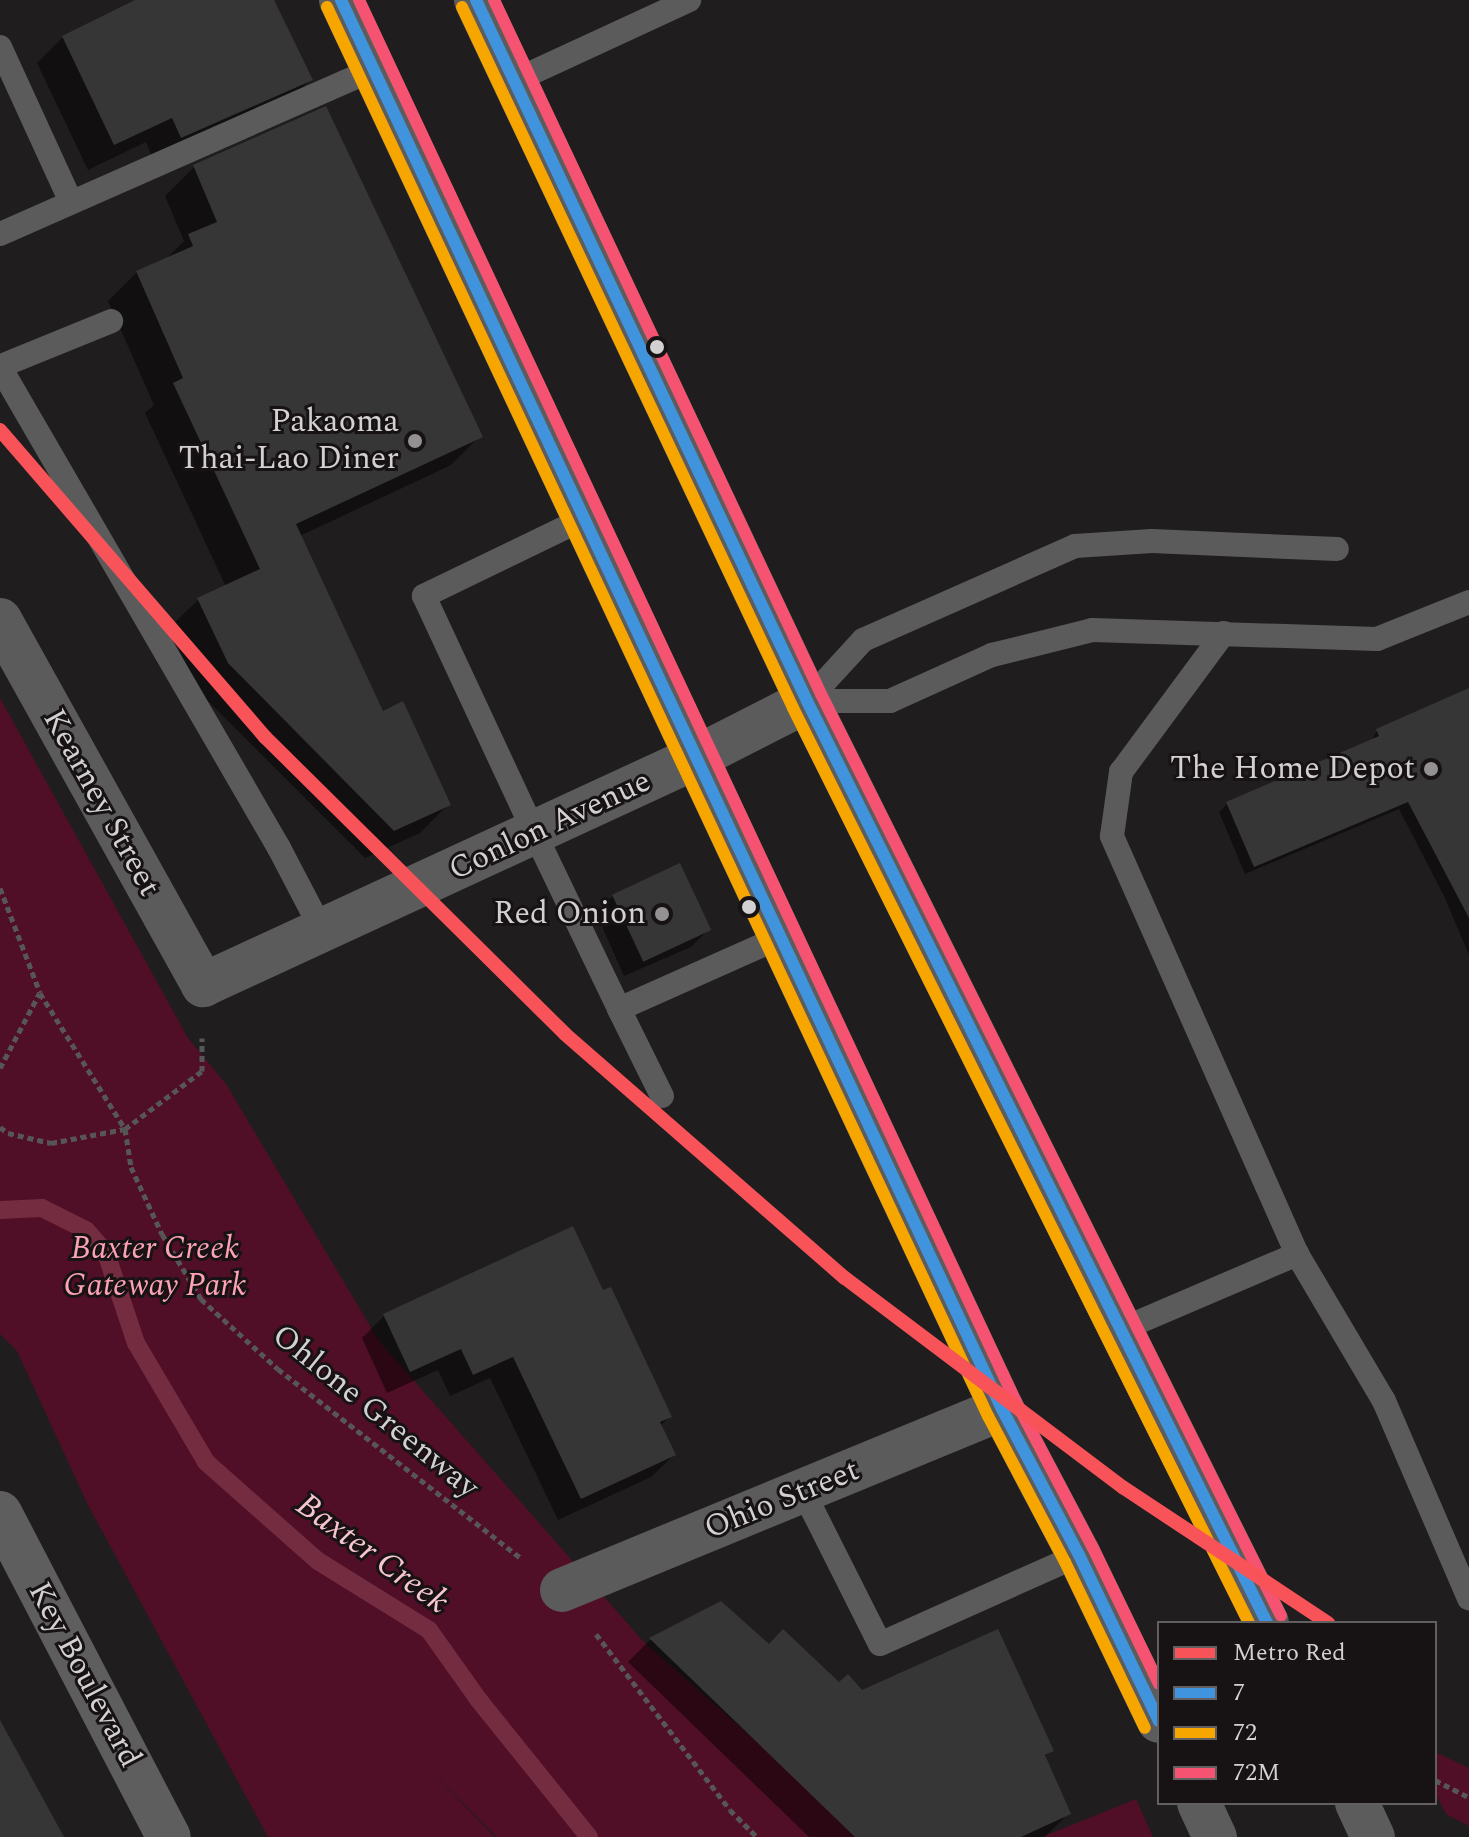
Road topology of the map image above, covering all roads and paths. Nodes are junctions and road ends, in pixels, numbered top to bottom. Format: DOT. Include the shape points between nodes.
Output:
graph roads {
  1 [pos="341,0"];
  2 [pos="476,0"];
  3 [pos="689,0"];
  4 [pos="0,47"];
  5 [pos="374,69"];
  6 [pos="6,73"];
  7 [pos="514,81"];
  8 [pos="71,202"];
  9 [pos="0,234"];
  10 [pos="111,321"];
  11 [pos="1,366"];
  12 [pos="585,518"];
  13 [pos="1337,549"];
  14 [pos="1469,602"];
  15 [pos="0,620"];
  16 [pos="1224,633"];
  17 [pos="807,701"];
  18 [pos="697,757"];
  19 [pos="534,832"];
  20 [pos="0,888"];
  21 [pos="323,932"];
  22 [pos="783,936"];
  23 [pos="203,985"];
  24 [pos="40,993"];
  25 [pos="619,1009"];
  26 [pos="0,1068"];
  27 [pos="662,1096"];
  28 [pos="0,1127"];
  29 [pos="125,1129"];
  30 [pos="1297,1254"];
  31 [pos="1120,1330"];
  32 [pos="1002,1409"];
  33 [pos="803,1491"];
  34 [pos="0,1513"];
  35 [pos="1079,1555"];
  36 [pos="562,1590"];
  37 [pos="1469,1598"];
  38 [pos="1266,1621"];
  39 [pos="1157,1717"];
  40 [pos="1437,1781"];
  41 [pos="1469,1797"];
  42 [pos="1200,1805"];
  43 [pos="1358,1805"];
  44 [pos="169,1837"];
  45 [pos="757,1837"];
  46 [pos="1215,1837"];
  47 [pos="1373,1837"];
  1 -- 5 [label="main road"];
  2 -- 7 [label="main road"];
  3 -- 7 [label="lane"];
  4 -- 6 [label="lane"];
  5 -- 8 [label="lane"];
  5 -- 12 [label="main road"];
  6 -- 8 [label="lane"];
  7 -- 17 [label="main road"];
  8 -- 9 [label="lane"];
  10 -- 11 [label="lane"];
  11 -- 21 [label="lane"];
  12 -- 18 [label="main road"];
  12 -- 19 [label="lane" via="424,596"];
  13 -- 17 [label="lane" via="1152,541 1075,546 863,640"];
  14 -- 16 [label="lane" via="1377,639"];
  15 -- 23 [label="street, Kearney Street"];
  16 -- 17 [label="lane" via="1092,630 992,655 890,701"];
  16 -- 30 [label="lane" via="1121,772 1112,836"];
  17 -- 18 [label="street, Conlon Avenue"];
  17 -- 31 [label="main road"];
  18 -- 19 [label="street, Conlon Avenue"];
  18 -- 22 [label="main road"];
  19 -- 21 [label="street, Conlon Avenue"];
  19 -- 25 [label="lane"];
  20 -- 24 [label="path, Ohlone Greenway"];
  21 -- 23 [label="street, Conlon Avenue"];
  22 -- 25 [label="lane"];
  22 -- 32 [label="main road"];
  23 -- 29 [label="path" via="202,1071"];
  24 -- 26 [label="path"];
  24 -- 29 [label="path, Ohlone Greenway"];
  25 -- 27 [label="lane"];
  28 -- 29 [label="path" via="51,1143"];
  29 -- 36 [label="path, Ohlone Greenway" via="131,1167 162,1234 201,1299 278,1369"];
  30 -- 31 [label="lane"];
  30 -- 37 [label="lane" via="1384,1401"];
  31 -- 38 [label="main road"];
  32 -- 33 [label="street, Ohio Street"];
  32 -- 35 [label="main road"];
  33 -- 35 [label="lane" via="880,1644"];
  33 -- 36 [label="street, Ohio Street"];
  34 -- 44 [label="street, Key Boulevard"];
  35 -- 39 [label="main road"];
  36 -- 45 [label="path, Ohlone Greenway" via="730,1810"];
  40 -- 41 [label="path"];
  42 -- 46 [label="main road"];
  43 -- 47 [label="main road"];
}
